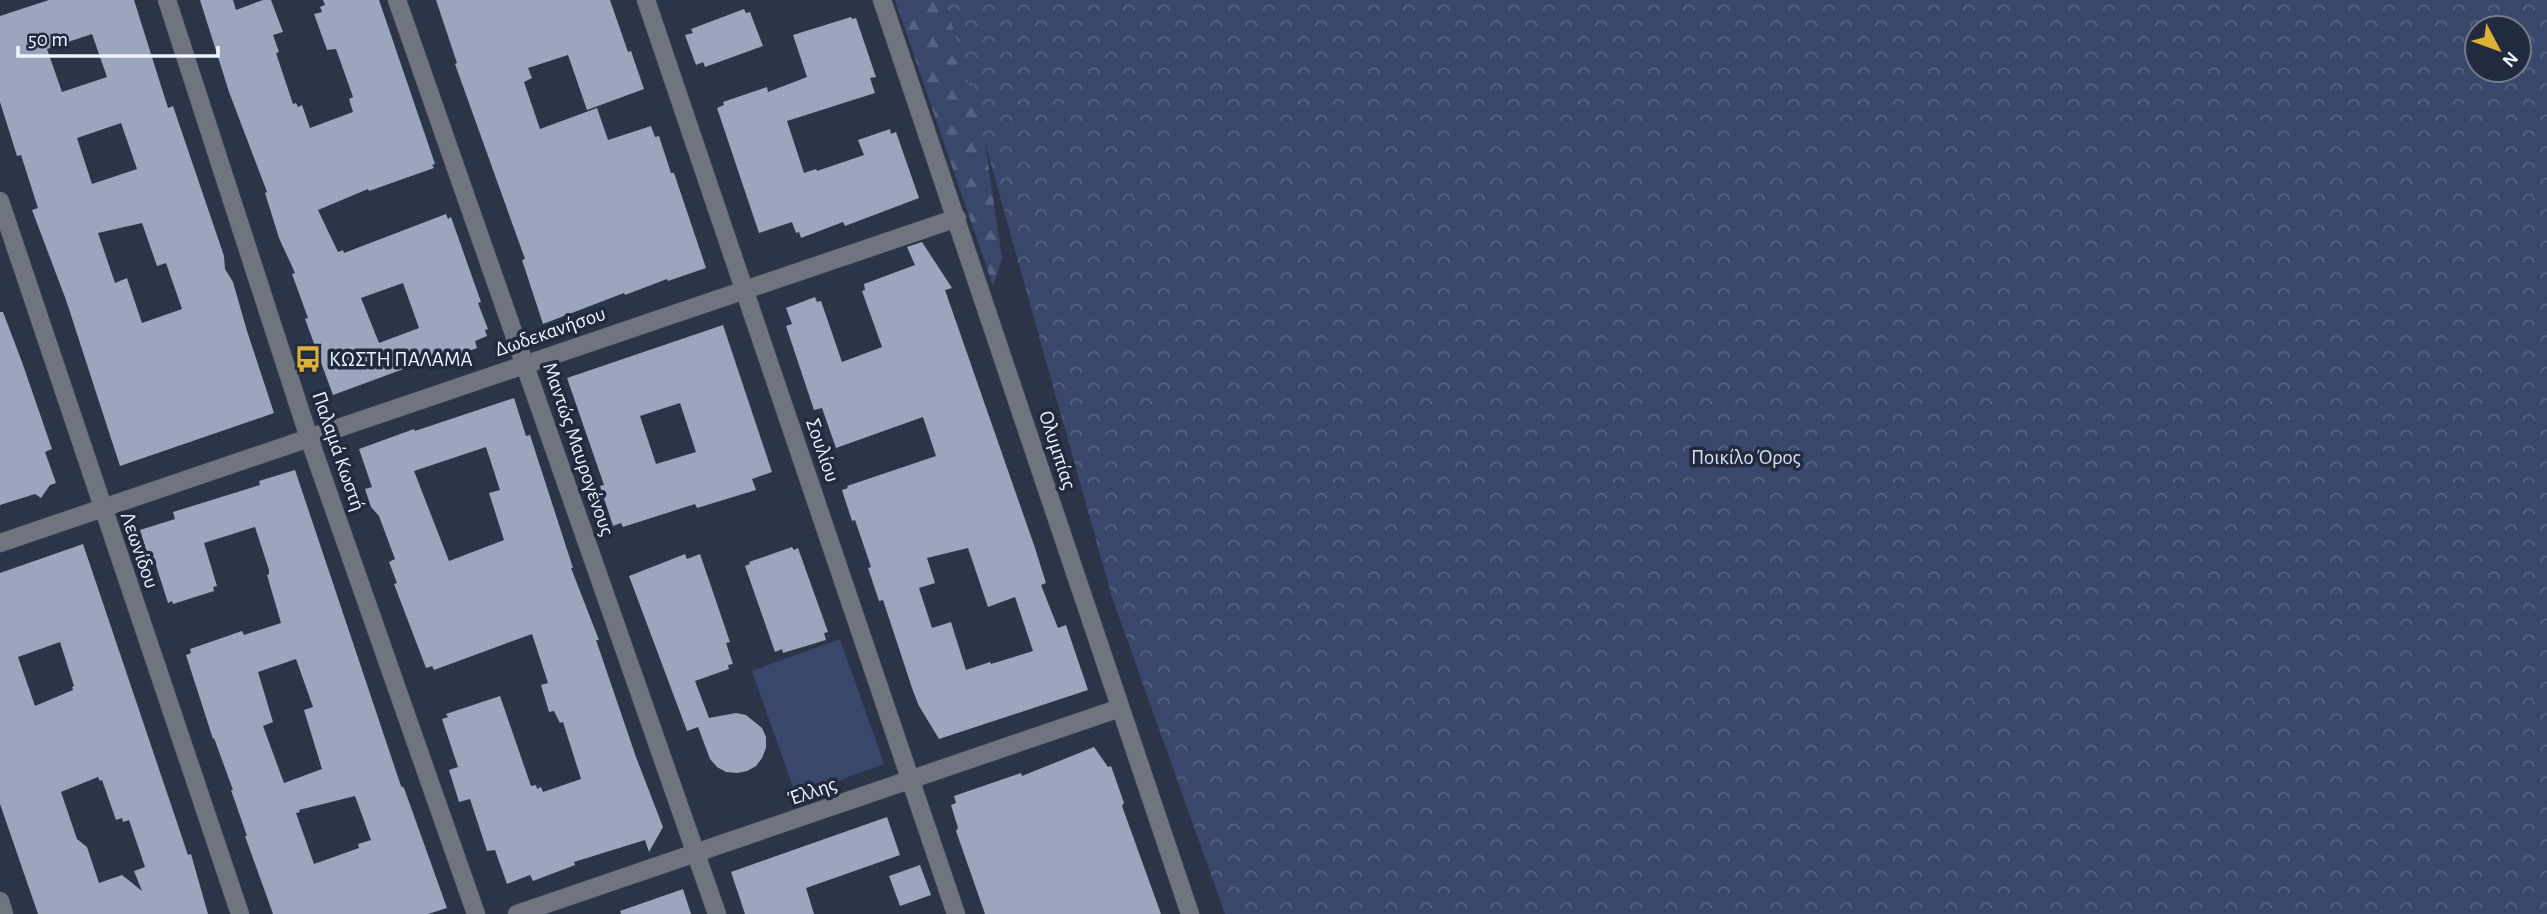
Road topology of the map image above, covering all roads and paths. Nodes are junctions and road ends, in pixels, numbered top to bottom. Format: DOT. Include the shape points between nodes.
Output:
graph roads {
  1 [pos="167,0"];
  2 [pos="397,0"];
  3 [pos="646,0"];
  4 [pos="882,0"];
  5 [pos="0,201"];
  6 [pos="957,218"];
  7 [pos="745,289"];
  8 [pos="525,363"];
  9 [pos="309,438"];
  10 [pos="102,508"];
  11 [pos="0,543"];
  12 [pos="1120,708"];
  13 [pos="911,781"];
  14 [pos="697,854"];
  15 [pos="0,901"];
  16 [pos="4,914"];
  17 [pos="240,914"];
  18 [pos="476,914"];
  19 [pos="517,914"];
  20 [pos="717,914"];
  21 [pos="956,914"];
  22 [pos="1190,914"];
  1 -- 9 [label="street, Παλαμά Κωστή"];
  2 -- 8 [label="street, Μαντώς Μαυρογένους"];
  3 -- 7 [label="street, Σουλίου"];
  4 -- 6 [label="street, Ολυμπίας"];
  5 -- 10 [label="street, Λεωνίδου"];
  6 -- 7 [label="street, Δωδεκανήσου"];
  6 -- 12 [label="street, Ολυμπίας"];
  7 -- 8 [label="street, Δωδεκανήσου"];
  7 -- 13 [label="street, Σουλίου"];
  8 -- 9 [label="street, Δωδεκανήσου"];
  8 -- 14 [label="street, Μαντώς Μαυρογένους"];
  9 -- 10 [label="street, Δωδεκανήσου"];
  9 -- 18 [label="street, Παλαμά Κωστή"];
  10 -- 11 [label="street, Δωδεκανήσου"];
  10 -- 17 [label="street, Λεωνίδου"];
  12 -- 13 [label="street, Έλλης"];
  12 -- 22 [label="street, Ολυμπίας"];
  13 -- 14 [label="street, Έλλης"];
  13 -- 21 [label="street, Σουλίου"];
  14 -- 19 [label="street, Έλλης"];
  14 -- 20 [label="street, Μαντώς Μαυρογένους"];
  15 -- 16 [label="street"];
}
